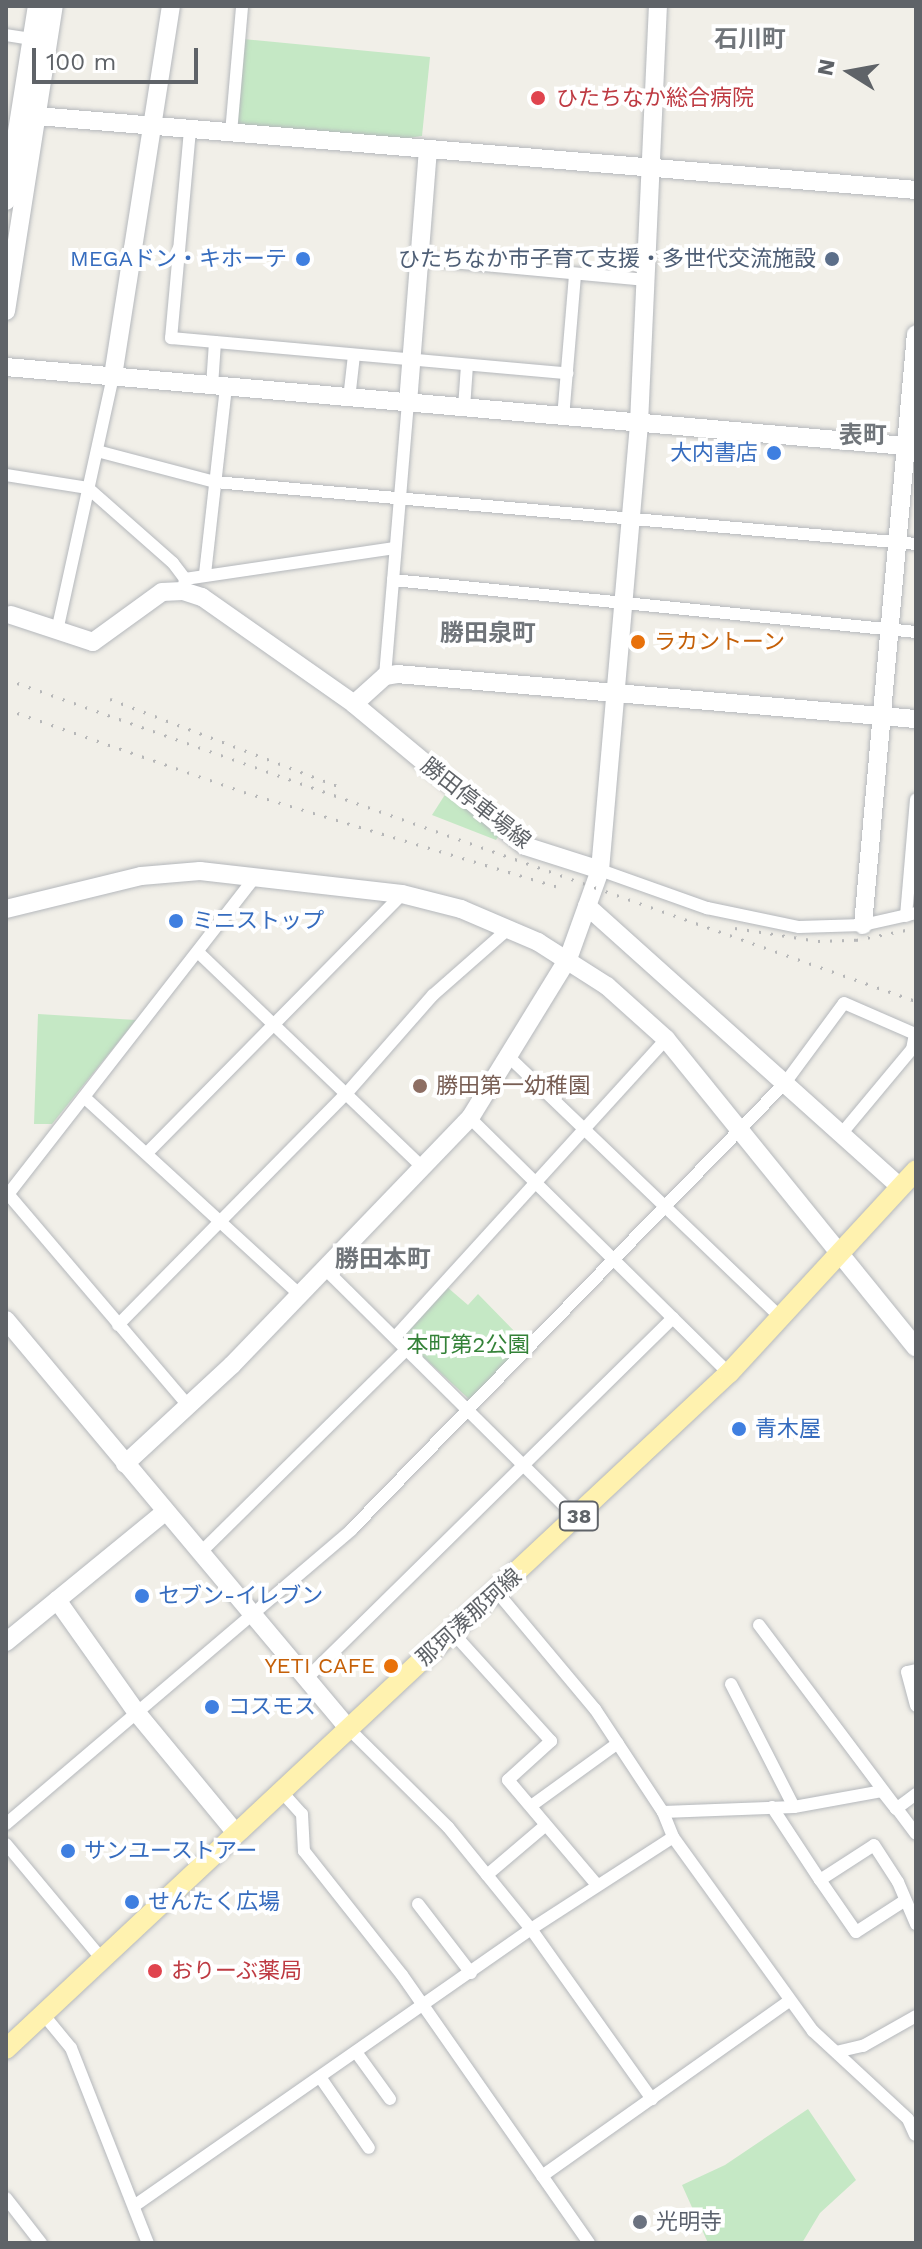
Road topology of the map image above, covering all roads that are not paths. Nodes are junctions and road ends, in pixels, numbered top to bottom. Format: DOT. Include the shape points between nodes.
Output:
graph roads {
  1 [pos="37,6"];
  2 [pos="54,6"];
  3 [pos="171,6"];
  4 [pos="242,6"];
  5 [pos="658,6"];
  6 [pos="6,35"];
  7 [pos="32,39"];
  8 [pos="21,116"];
  9 [pos="152,127"];
  10 [pos="190,130"];
  11 [pos="231,133"];
  12 [pos="428,151"];
  13 [pos="648,168"];
  14 [pos="916,190"];
  15 [pos="6,201"];
  16 [pos="420,259"];
  17 [pos="575,275"];
  18 [pos="646,280"];
  19 [pos="6,311"];
  20 [pos="916,334"];
  21 [pos="215,342"];
  22 [pos="354,355"];
  23 [pos="411,359"];
  24 [pos="467,365"];
  25 [pos="6,367"];
  26 [pos="567,373"];
  27 [pos="113,376"];
  28 [pos="219,386"];
  29 [pos="913,396"];
  30 [pos="349,399"];
  31 [pos="408,403"];
  32 [pos="464,408"];
  33 [pos="563,418"];
  34 [pos="639,423"];
  35 [pos="912,447"];
  36 [pos="97,451"];
  37 [pos="6,475"];
  38 [pos="215,482"];
  39 [pos="88,488"];
  40 [pos="399,499"];
  41 [pos="631,518"];
  42 [pos="908,544"];
  43 [pos="395,548"];
  44 [pos="205,574"];
  45 [pos="393,580"];
  46 [pos="184,585"];
  47 [pos="623,603"];
  48 [pos="8,613"];
  49 [pos="891,629"];
  50 [pos="57,631"];
  51 [pos="916,632"];
  52 [pos="385,676"];
  53 [pos="616,692"];
  54 [pos="354,704"];
  55 [pos="883,716"];
  56 [pos="916,719"];
  57 [pos="916,799"];
  58 [pos="916,811"];
  59 [pos="600,870"];
  60 [pos="255,877"];
  61 [pos="402,894"];
  62 [pos="587,906"];
  63 [pos="6,909"];
  64 [pos="911,914"];
  65 [pos="863,925"];
  66 [pos="508,929"];
  67 [pos="199,953"];
  68 [pos="568,959"];
  69 [pos="273,1028"];
  70 [pos="666,1039"];
  71 [pos="509,1057"];
  72 [pos="785,1083"];
  73 [pos="346,1094"];
  74 [pos="84,1097"];
  75 [pos="470,1118"];
  76 [pos="739,1128"];
  77 [pos="584,1130"];
  78 [pos="842,1133"];
  79 [pos="147,1153"];
  80 [pos="422,1167"];
  81 [pos="911,1179"];
  82 [pos="535,1183"];
  83 [pos="7,1196"];
  84 [pos="663,1208"];
  85 [pos="222,1222"];
  86 [pos="839,1255"];
  87 [pos="614,1261"];
  88 [pos="325,1269"];
  89 [pos="299,1294"];
  90 [pos="673,1318"];
  91 [pos="781,1318"];
  92 [pos="6,1320"];
  93 [pos="118,1325"];
  94 [pos="395,1337"];
  95 [pos="916,1348"];
  96 [pos="407,1349"];
  97 [pos="729,1373"];
  98 [pos="189,1407"];
  99 [pos="469,1409"];
  100 [pos="125,1464"];
  101 [pos="526,1465"];
  102 [pos="165,1512"];
  103 [pos="577,1518"];
  104 [pos="201,1552"];
  105 [pos="497,1592"];
  106 [pos="57,1600"];
  107 [pos="255,1615"];
  108 [pos="759,1625"];
  109 [pos="453,1633"];
  110 [pos="6,1642"];
  111 [pos="916,1670"];
  112 [pos="306,1679"];
  113 [pos="731,1684"];
  114 [pos="916,1706"];
  115 [pos="137,1713"];
  116 [pos="348,1728"];
  117 [pos="618,1743"];
  118 [pos="281,1791"];
  119 [pos="882,1791"];
  120 [pos="916,1794"];
  121 [pos="531,1806"];
  122 [pos="772,1807"];
  123 [pos="794,1807"];
  124 [pos="896,1809"];
  125 [pos="663,1812"];
  126 [pos="6,1824"];
  127 [pos="546,1825"];
  128 [pos="236,1833"];
  129 [pos="916,1834"];
  130 [pos="673,1837"];
  131 [pos="7,1848"];
  132 [pos="487,1875"];
  133 [pos="820,1880"];
  134 [pos="597,1885"];
  135 [pos="418,1904"];
  136 [pos="909,1904"];
  137 [pos="916,1924"];
  138 [pos="531,1929"];
  139 [pos="101,1958"];
  140 [pos="471,1973"];
  141 [pos="789,2001"];
  142 [pos="422,2007"];
  143 [pos="43,2014"];
  144 [pos="916,2016"];
  145 [pos="6,2049"];
  146 [pos="356,2052"];
  147 [pos="836,2052"];
  148 [pos="320,2077"];
  149 [pos="390,2099"];
  150 [pos="652,2099"];
  151 [pos="915,2135"];
  152 [pos="369,2148"];
  153 [pos="542,2176"];
  154 [pos="6,2198"];
  155 [pos="134,2206"];
  156 [pos="41,2243"];
  157 [pos="148,2243"];
  158 [pos="589,2243"];
  1 -- 7 [label="street"];
  2 -- 8 [label="street"];
  3 -- 9 [label="street"];
  4 -- 11 [label="street"];
  5 -- 13 [label="street"];
  6 -- 7 [label="street"];
  7 -- 8 [label="street"];
  8 -- 9 [label="street"];
  8 -- 15 [label="street"];
  8 -- 19 [label="street"];
  9 -- 10 [label="street"];
  9 -- 27 [label="street"];
  10 -- 11 [label="street"];
  10 -- 21 [label="street" via="171,338"];
  11 -- 12 [label="street"];
  12 -- 13 [label="street"];
  12 -- 16 [label="street"];
  13 -- 14 [label="street"];
  13 -- 18 [label="street"];
  16 -- 17 [label="street"];
  16 -- 23 [label="street"];
  17 -- 18 [label="street"];
  17 -- 26 [label="street"];
  18 -- 34 [label="street"];
  20 -- 29 [label="street"];
  21 -- 22 [label="street"];
  21 -- 28 [label="street"];
  22 -- 23 [label="street"];
  22 -- 30 [label="street"];
  23 -- 24 [label="street"];
  23 -- 31 [label="street"];
  24 -- 26 [label="street"];
  24 -- 32 [label="street"];
  25 -- 27 [label="street"];
  26 -- 33 [label="street"];
  27 -- 28 [label="street"];
  27 -- 36 [label="street"];
  28 -- 30 [label="street"];
  28 -- 38 [label="street"];
  29 -- 35 [label="street"];
  30 -- 31 [label="street"];
  31 -- 32 [label="street"];
  31 -- 40 [label="street"];
  32 -- 33 [label="street"];
  33 -- 34 [label="street"];
  34 -- 35 [label="street"];
  34 -- 41 [label="street"];
  35 -- 42 [label="street"];
  36 -- 38 [label="street"];
  36 -- 39 [label="street"];
  37 -- 39 [label="street"];
  38 -- 40 [label="street"];
  38 -- 44 [label="street"];
  39 -- 46 [label="street"];
  39 -- 50 [label="street"];
  40 -- 41 [label="street"];
  40 -- 43 [label="street"];
  41 -- 42 [label="street"];
  41 -- 47 [label="street"];
  42 -- 49 [label="street"];
  43 -- 44 [label="street"];
  43 -- 45 [label="street"];
  44 -- 46 [label="street"];
  45 -- 47 [label="street"];
  45 -- 52 [label="street"];
  46 -- 50 [label="street" via="150,599 93,642"];
  46 -- 54 [label="street, 勝田停車場線"];
  47 -- 49 [label="street"];
  47 -- 53 [label="street"];
  48 -- 50 [label="street"];
  49 -- 51 [label="street"];
  49 -- 55 [label="street"];
  52 -- 53 [label="street"];
  52 -- 54 [label="street"];
  53 -- 55 [label="street"];
  53 -- 59 [label="street"];
  54 -- 59 [label="street, 勝田停車場線" via="525,846"];
  55 -- 56 [label="street"];
  55 -- 65 [label="street"];
  57 -- 58 [label="street"];
  58 -- 64 [label="street"];
  59 -- 62 [label="street"];
  59 -- 65 [label="street" via="749,918 799,927"];
  60 -- 61 [label="street"];
  60 -- 63 [label="street" via="164,872"];
  60 -- 67 [label="street"];
  61 -- 66 [label="street" via="461,909"];
  61 -- 69 [label="street"];
  62 -- 68 [label="street"];
  62 -- 72 [label="street"];
  64 -- 65 [label="street"];
  66 -- 68 [label="street"];
  66 -- 73 [label="street" via="433,995"];
  67 -- 69 [label="street"];
  67 -- 74 [label="street"];
  68 -- 70 [label="street"];
  68 -- 71 [label="street"];
  69 -- 73 [label="street"];
  69 -- 79 [label="street"];
  70 -- 76 [label="street"];
  70 -- 77 [label="street"];
  71 -- 75 [label="street"];
  71 -- 77 [label="street"];
  72 -- 76 [label="street"];
  72 -- 78 [label="street"];
  72 -- 78 [label="street" via="844,1003 915,1034 912,1049"];
  73 -- 80 [label="street"];
  73 -- 85 [label="street"];
  74 -- 79 [label="street"];
  74 -- 83 [label="street"];
  75 -- 80 [label="street"];
  75 -- 82 [label="street"];
  76 -- 84 [label="street"];
  76 -- 86 [label="street"];
  77 -- 82 [label="street"];
  77 -- 84 [label="street"];
  78 -- 81 [label="street"];
  79 -- 85 [label="street"];
  80 -- 88 [label="street"];
  81 -- 86 [label="main road, 那珂湊那珂線 / 38"];
  82 -- 87 [label="street"];
  82 -- 94 [label="street"];
  83 -- 93 [label="street"];
  84 -- 87 [label="street"];
  84 -- 91 [label="street"];
  85 -- 89 [label="street"];
  85 -- 93 [label="street"];
  86 -- 91 [label="main road, 那珂湊那珂線 / 38"];
  86 -- 95 [label="street"];
  87 -- 90 [label="street"];
  87 -- 99 [label="street"];
  88 -- 89 [label="street"];
  88 -- 94 [label="street"];
  89 -- 98 [label="street"];
  90 -- 97 [label="street"];
  90 -- 101 [label="street"];
  91 -- 97 [label="main road, 那珂湊那珂線 / 38"];
  92 -- 100 [label="street"];
  93 -- 98 [label="street"];
  94 -- 96 [label="street"];
  96 -- 99 [label="street"];
  96 -- 104 [label="street"];
  97 -- 103 [label="main road, 那珂湊那珂線 / 38"];
  98 -- 100 [label="street"];
  99 -- 101 [label="street"];
  99 -- 107 [label="street" via="351,1530"];
  100 -- 102 [label="street"];
  101 -- 103 [label="street"];
  101 -- 112 [label="street"];
  102 -- 104 [label="street"];
  102 -- 106 [label="street"];
  103 -- 105 [label="main road, 那珂湊那珂線 / 38"];
  104 -- 107 [label="street"];
  105 -- 109 [label="main road, 那珂湊那珂線 / 38"];
  105 -- 117 [label="street"];
  106 -- 110 [label="street"];
  106 -- 115 [label="street"];
  107 -- 112 [label="street"];
  107 -- 115 [label="street"];
  108 -- 119 [label="street"];
  109 -- 116 [label="main road, 那珂湊那珂線 / 38"];
  109 -- 121 [label="street" via="551,1741 508,1780"];
  111 -- 114 [label="street" via="907,1672"];
  112 -- 116 [label="street"];
  113 -- 123 [label="street"];
  115 -- 126 [label="street"];
  115 -- 128 [label="street"];
  116 -- 118 [label="main road, 那珂湊那珂線 / 38"];
  116 -- 132 [label="street" via="383,1757"];
  117 -- 121 [label="street"];
  117 -- 125 [label="street"];
  118 -- 128 [label="main road, 那珂湊那珂線 / 38"];
  118 -- 142 [label="street" via="302,1814 304,1851"];
  119 -- 123 [label="street"];
  119 -- 124 [label="street"];
  120 -- 124 [label="street"];
  121 -- 127 [label="street"];
  122 -- 123 [label="street"];
  122 -- 125 [label="street"];
  122 -- 133 [label="street"];
  124 -- 129 [label="street"];
  125 -- 130 [label="street"];
  127 -- 132 [label="street"];
  127 -- 134 [label="street"];
  128 -- 139 [label="main road, 那珂湊那珂線 / 38"];
  130 -- 134 [label="street"];
  130 -- 141 [label="street" via="737,1920"];
  131 -- 139 [label="street"];
  132 -- 138 [label="street"];
  133 -- 136 [label="street" via="856,1932"];
  133 -- 136 [label="street" via="874,1845"];
  134 -- 138 [label="street"];
  135 -- 140 [label="street"];
  136 -- 137 [label="street"];
  138 -- 140 [label="street"];
  138 -- 150 [label="street"];
  139 -- 143 [label="main road, 那珂湊那珂線 / 38"];
  140 -- 142 [label="street"];
  141 -- 147 [label="street"];
  141 -- 150 [label="street"];
  142 -- 146 [label="street"];
  142 -- 153 [label="street"];
  143 -- 145 [label="main road, 那珂湊那珂線 / 38"];
  143 -- 155 [label="street" via="71,2048"];
  144 -- 147 [label="street" via="863,2046"];
  146 -- 148 [label="street"];
  146 -- 149 [label="street"];
  147 -- 151 [label="street" via="908,2119"];
  148 -- 152 [label="street"];
  148 -- 155 [label="street"];
  150 -- 153 [label="street"];
  153 -- 158 [label="street"];
  154 -- 156 [label="street"];
  155 -- 157 [label="street"];
}
